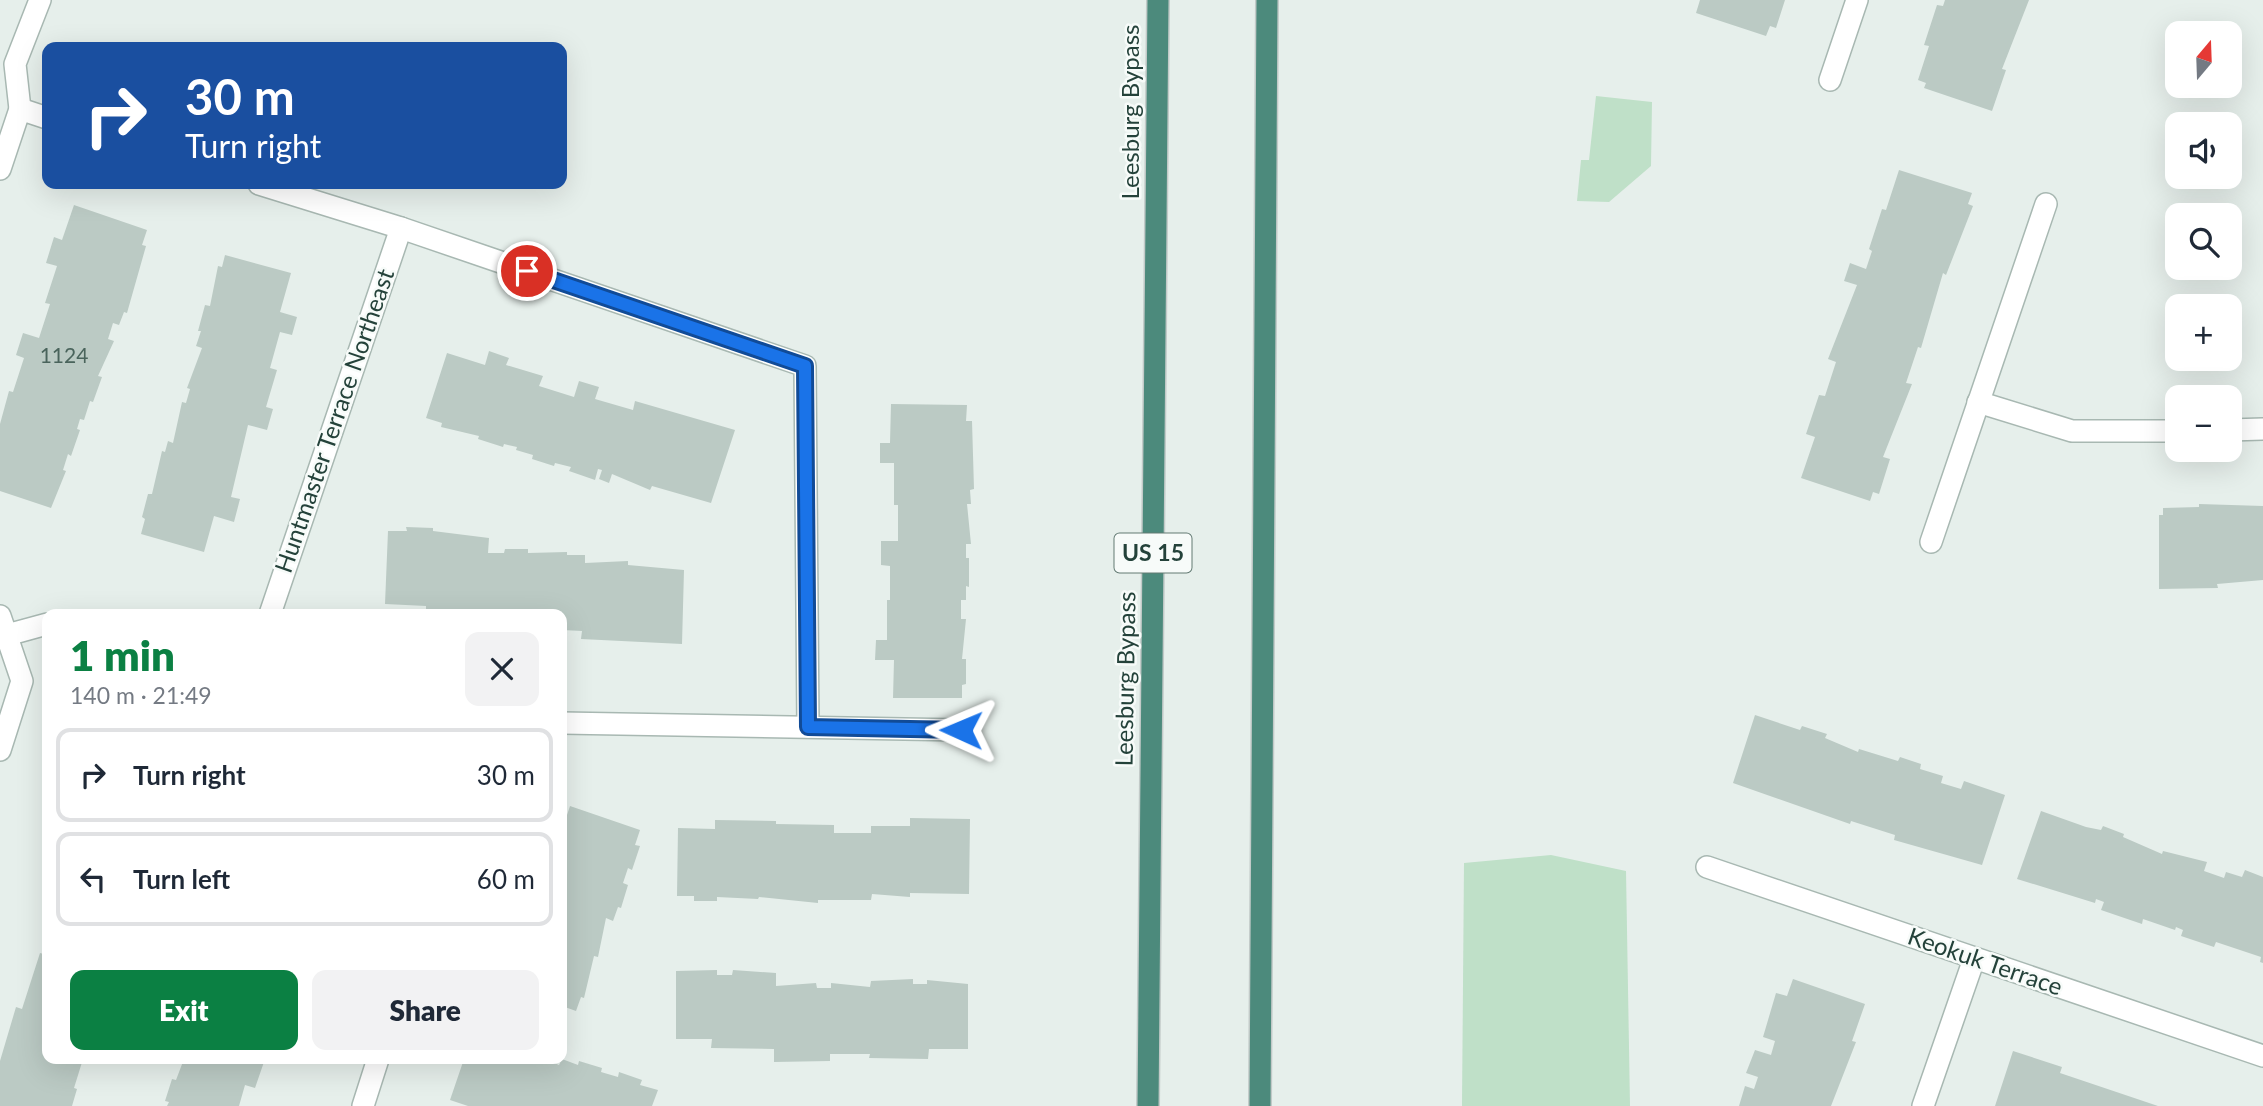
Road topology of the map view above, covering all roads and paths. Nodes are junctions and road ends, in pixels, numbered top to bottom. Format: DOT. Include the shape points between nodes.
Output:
graph roads {
  1 [pos="40,0"];
  2 [pos="1158,0"];
  3 [pos="1267,0"];
  4 [pos="1857,0"];
  5 [pos="1830,80"];
  6 [pos="20,109"];
  7 [pos="42,116"];
  8 [pos="0,169"];
  9 [pos="275,189"];
  10 [pos="2046,204"];
  11 [pos="401,228"];
  12 [pos="1978,402"];
  13 [pos="2263,429"];
  14 [pos="2242,430"];
  15 [pos="2165,431"];
  16 [pos="1931,542"];
  17 [pos="272,609"];
  18 [pos="42,625"];
  19 [pos="2,629"];
  20 [pos="567,723"];
  21 [pos="808,727"];
  22 [pos="961,730"];
  23 [pos="0,750"];
  24 [pos="1707,867"];
  25 [pos="1974,958"];
  26 [pos="2263,1056"];
  27 [pos="376,1064"];
  28 [pos="363,1106"];
  29 [pos="1148,1106"];
  30 [pos="1260,1106"];
  31 [pos="1923,1106"];
  1 -- 6 [label="street" via="15,64"];
  2 -- 29 [label="highway, Leesburg Bypass / US 15"];
  3 -- 30 [label="highway"];
  4 -- 5 [label="street"];
  6 -- 7 [label="street"];
  6 -- 8 [label="street"];
  9 -- 11 [label="street"];
  10 -- 12 [label="street"];
  11 -- 17 [label="street, Huntmaster Terrace Northeast"];
  11 -- 21 [label="street" via="805,366"];
  12 -- 15 [label="street" via="2072,431"];
  12 -- 16 [label="street"];
  13 -- 14 [label="street"];
  18 -- 19 [label="street"];
  19 -- 23 [label="street" via="22,681"];
  20 -- 21 [label="street"];
  21 -- 22 [label="street"];
  24 -- 25 [label="street, Keokuk Terrace"];
  25 -- 26 [label="street, Keokuk Terrace"];
  25 -- 31 [label="street"];
  27 -- 28 [label="street"];
}
